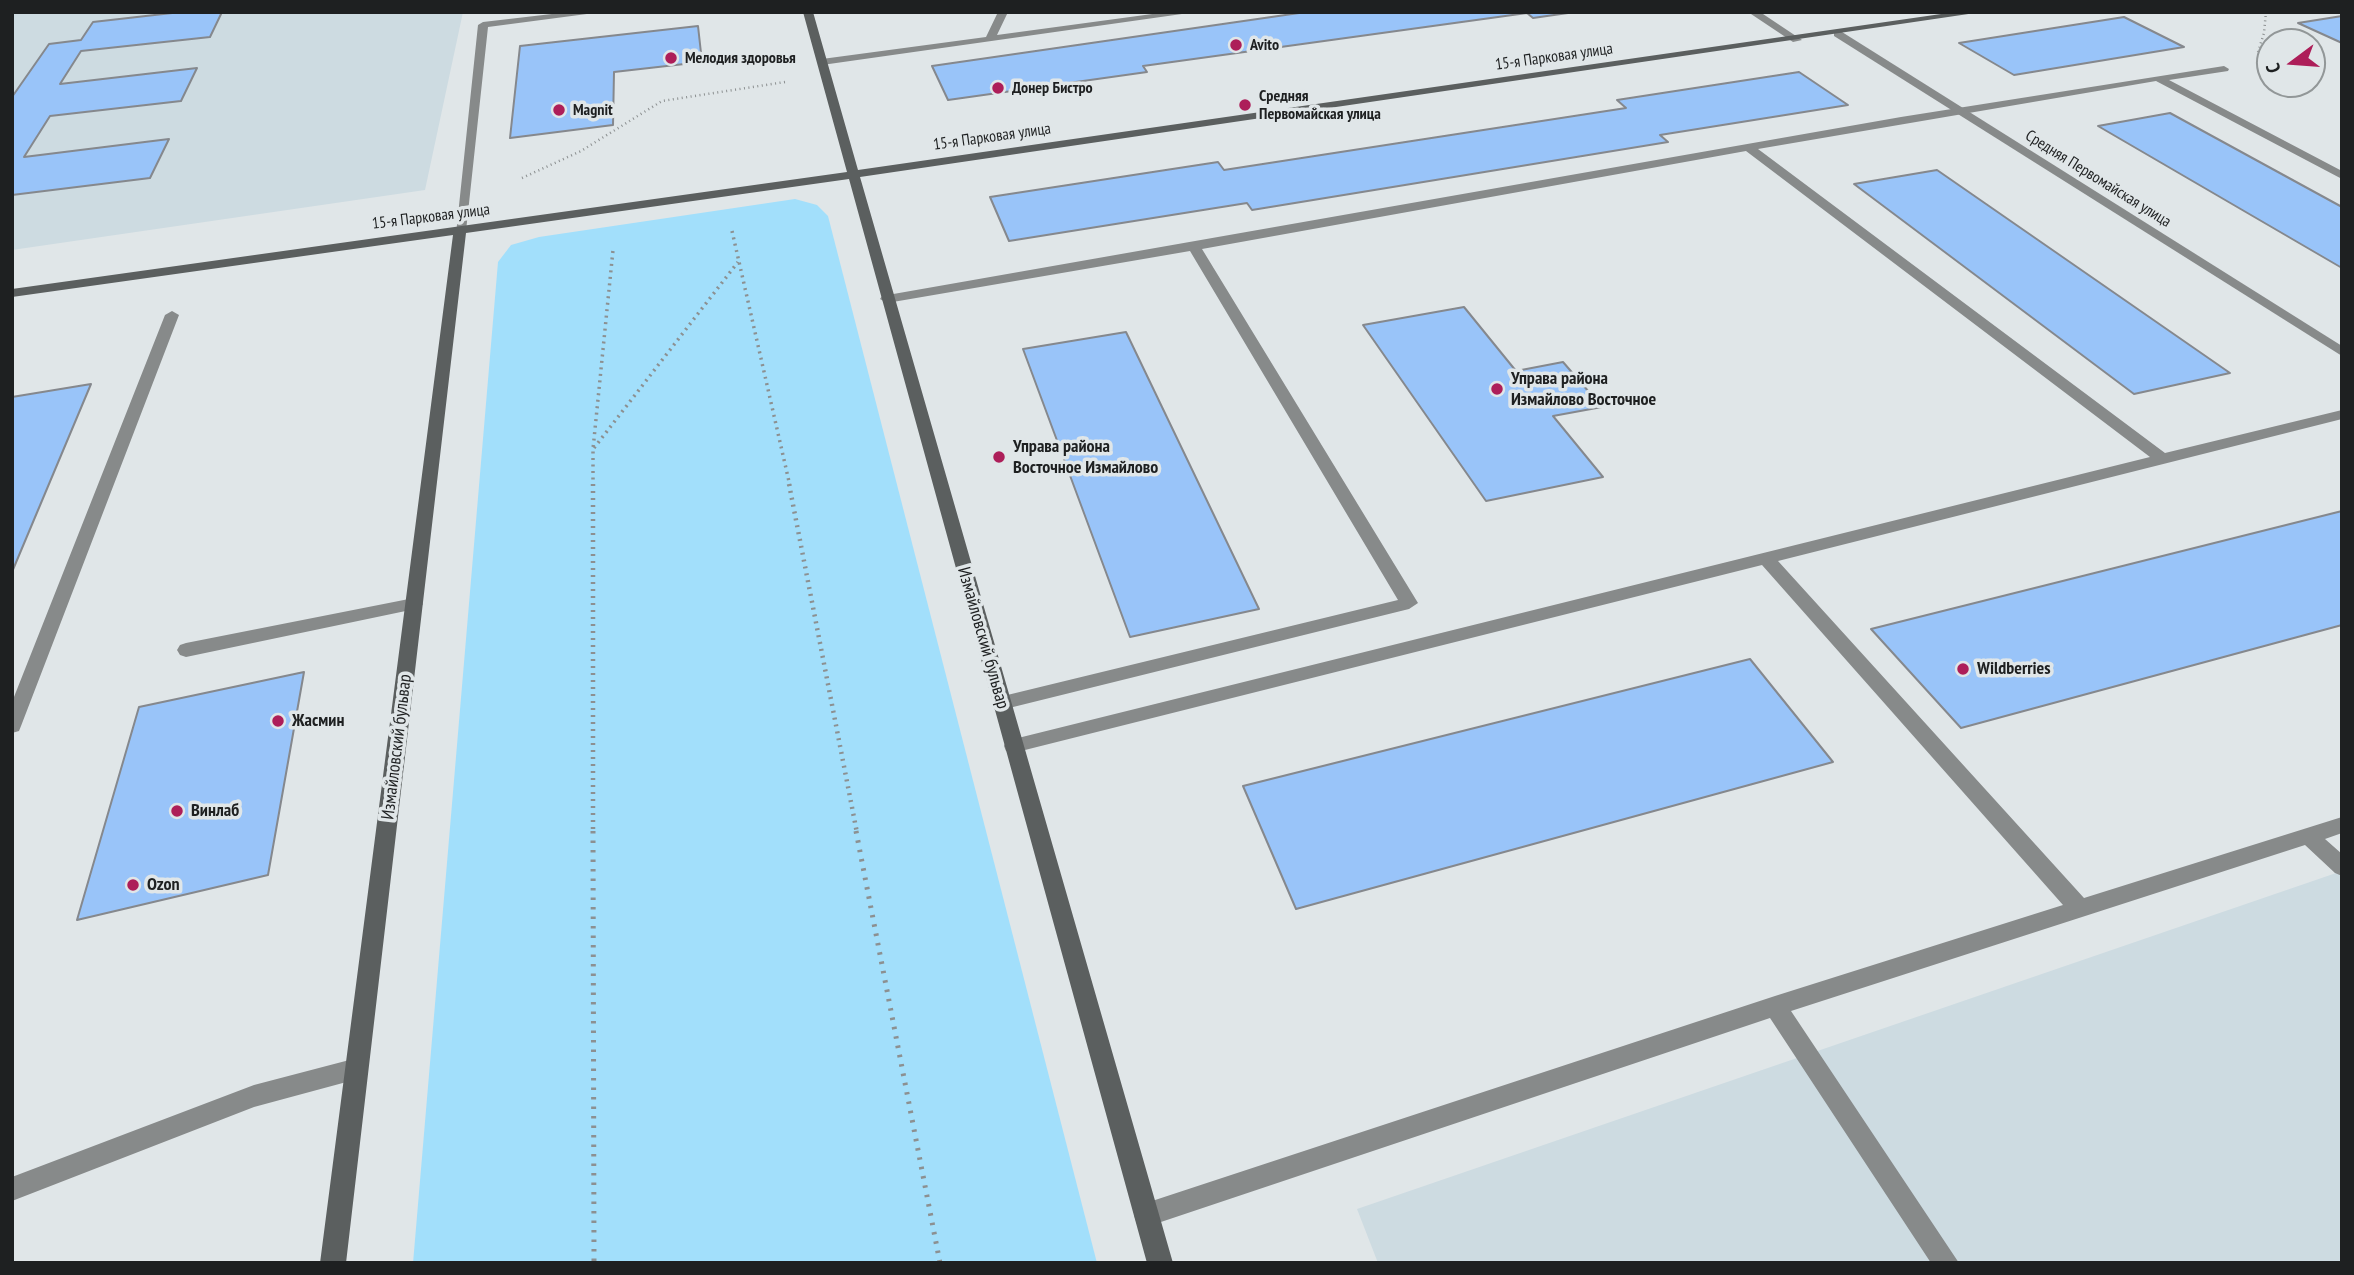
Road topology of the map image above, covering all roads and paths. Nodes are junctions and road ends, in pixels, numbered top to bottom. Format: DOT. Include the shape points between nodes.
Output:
graph roads {
  1 [pos="597,12"];
  2 [pos="808,12"];
  3 [pos="1003,12"];
  4 [pos="1191,12"];
  5 [pos="1753,12"];
  6 [pos="1977,12"];
  7 [pos="1838,34"];
  8 [pos="990,39"];
  9 [pos="1797,40"];
  10 [pos="822,61"];
  11 [pos="2224,69"];
  12 [pos="2158,78"];
  13 [pos="790,81"];
  14 [pos="1960,111"];
  15 [pos="1749,148"];
  16 [pos="852,175"];
  17 [pos="2342,176"];
  18 [pos="461,206"];
  19 [pos="730,223"];
  20 [pos="460,231"];
  21 [pos="614,240"];
  22 [pos="1194,247"];
  23 [pos="738,262"];
  24 [pos="12,293"];
  25 [pos="887,299"];
  26 [pos="172,315"];
  27 [pos="2342,352"];
  28 [pos="2342,414"];
  29 [pos="593,449"];
  30 [pos="2162,459"];
  31 [pos="1766,558"];
  32 [pos="414,604"];
  33 [pos="186,650"];
  34 [pos="1001,703"];
  35 [pos="12,726"];
  36 [pos="1013,746"];
  37 [pos="2342,825"];
  38 [pos="2309,836"];
  39 [pos="2342,867"];
  40 [pos="2081,910"];
  41 [pos="1775,1006"];
  42 [pos="357,1069"];
  43 [pos="12,1189"];
  44 [pos="1146,1215"];
  45 [pos="333,1263"];
  46 [pos="594,1263"];
  47 [pos="940,1263"];
  48 [pos="1160,1263"];
  49 [pos="1946,1263"];
  1 -- 18 [label="street" via="483,25"];
  2 -- 10 [label="street, Измайловский бульвар"];
  3 -- 8 [label="street"];
  4 -- 8 [label="street"];
  5 -- 9 [label="street"];
  6 -- 7 [label="street, 15-я Парковая улица"];
  7 -- 9 [label="street, 15-я Парковая улица"];
  7 -- 14 [label="street, Средняя Первомайская улица"];
  8 -- 10 [label="street"];
  9 -- 16 [label="street, 15-я Парковая улица"];
  10 -- 16 [label="street, Измайловский бульвар"];
  11 -- 12 [label="street"];
  12 -- 14 [label="street"];
  12 -- 17 [label="street"];
  13 -- 18 [label="path" via="662,101 581,151"];
  14 -- 15 [label="street"];
  14 -- 27 [label="street, Средняя Первомайская улица"];
  15 -- 22 [label="street"];
  15 -- 30 [label="street"];
  16 -- 20 [label="street, 15-я Парковая улица"];
  16 -- 25 [label="street, Измайловский бульвар"];
  18 -- 20 [label="street"];
  19 -- 23 [label="path"];
  20 -- 24 [label="street, 15-я Парковая улица"];
  20 -- 32 [label="street, Измайловский бульвар"];
  21 -- 29 [label="path"];
  22 -- 25 [label="street"];
  22 -- 34 [label="street" via="1409,603"];
  23 -- 29 [label="path"];
  23 -- 47 [label="path" via="781,441"];
  25 -- 34 [label="street, Измайловский бульвар"];
  26 -- 35 [label="street"];
  28 -- 30 [label="street"];
  29 -- 46 [label="path"];
  30 -- 31 [label="street"];
  31 -- 36 [label="street"];
  31 -- 40 [label="street"];
  32 -- 33 [label="street"];
  32 -- 42 [label="street, Измайловский бульвар"];
  34 -- 36 [label="street, Измайловский бульвар"];
  36 -- 44 [label="street, Измайловский бульвар"];
  37 -- 38 [label="street"];
  38 -- 39 [label="street"];
  38 -- 40 [label="street"];
  40 -- 41 [label="street"];
  41 -- 44 [label="street"];
  41 -- 49 [label="street"];
  42 -- 43 [label="street" via="254,1096"];
  42 -- 45 [label="street, Измайловский бульвар"];
  44 -- 48 [label="street, Измайловский бульвар"];
}
